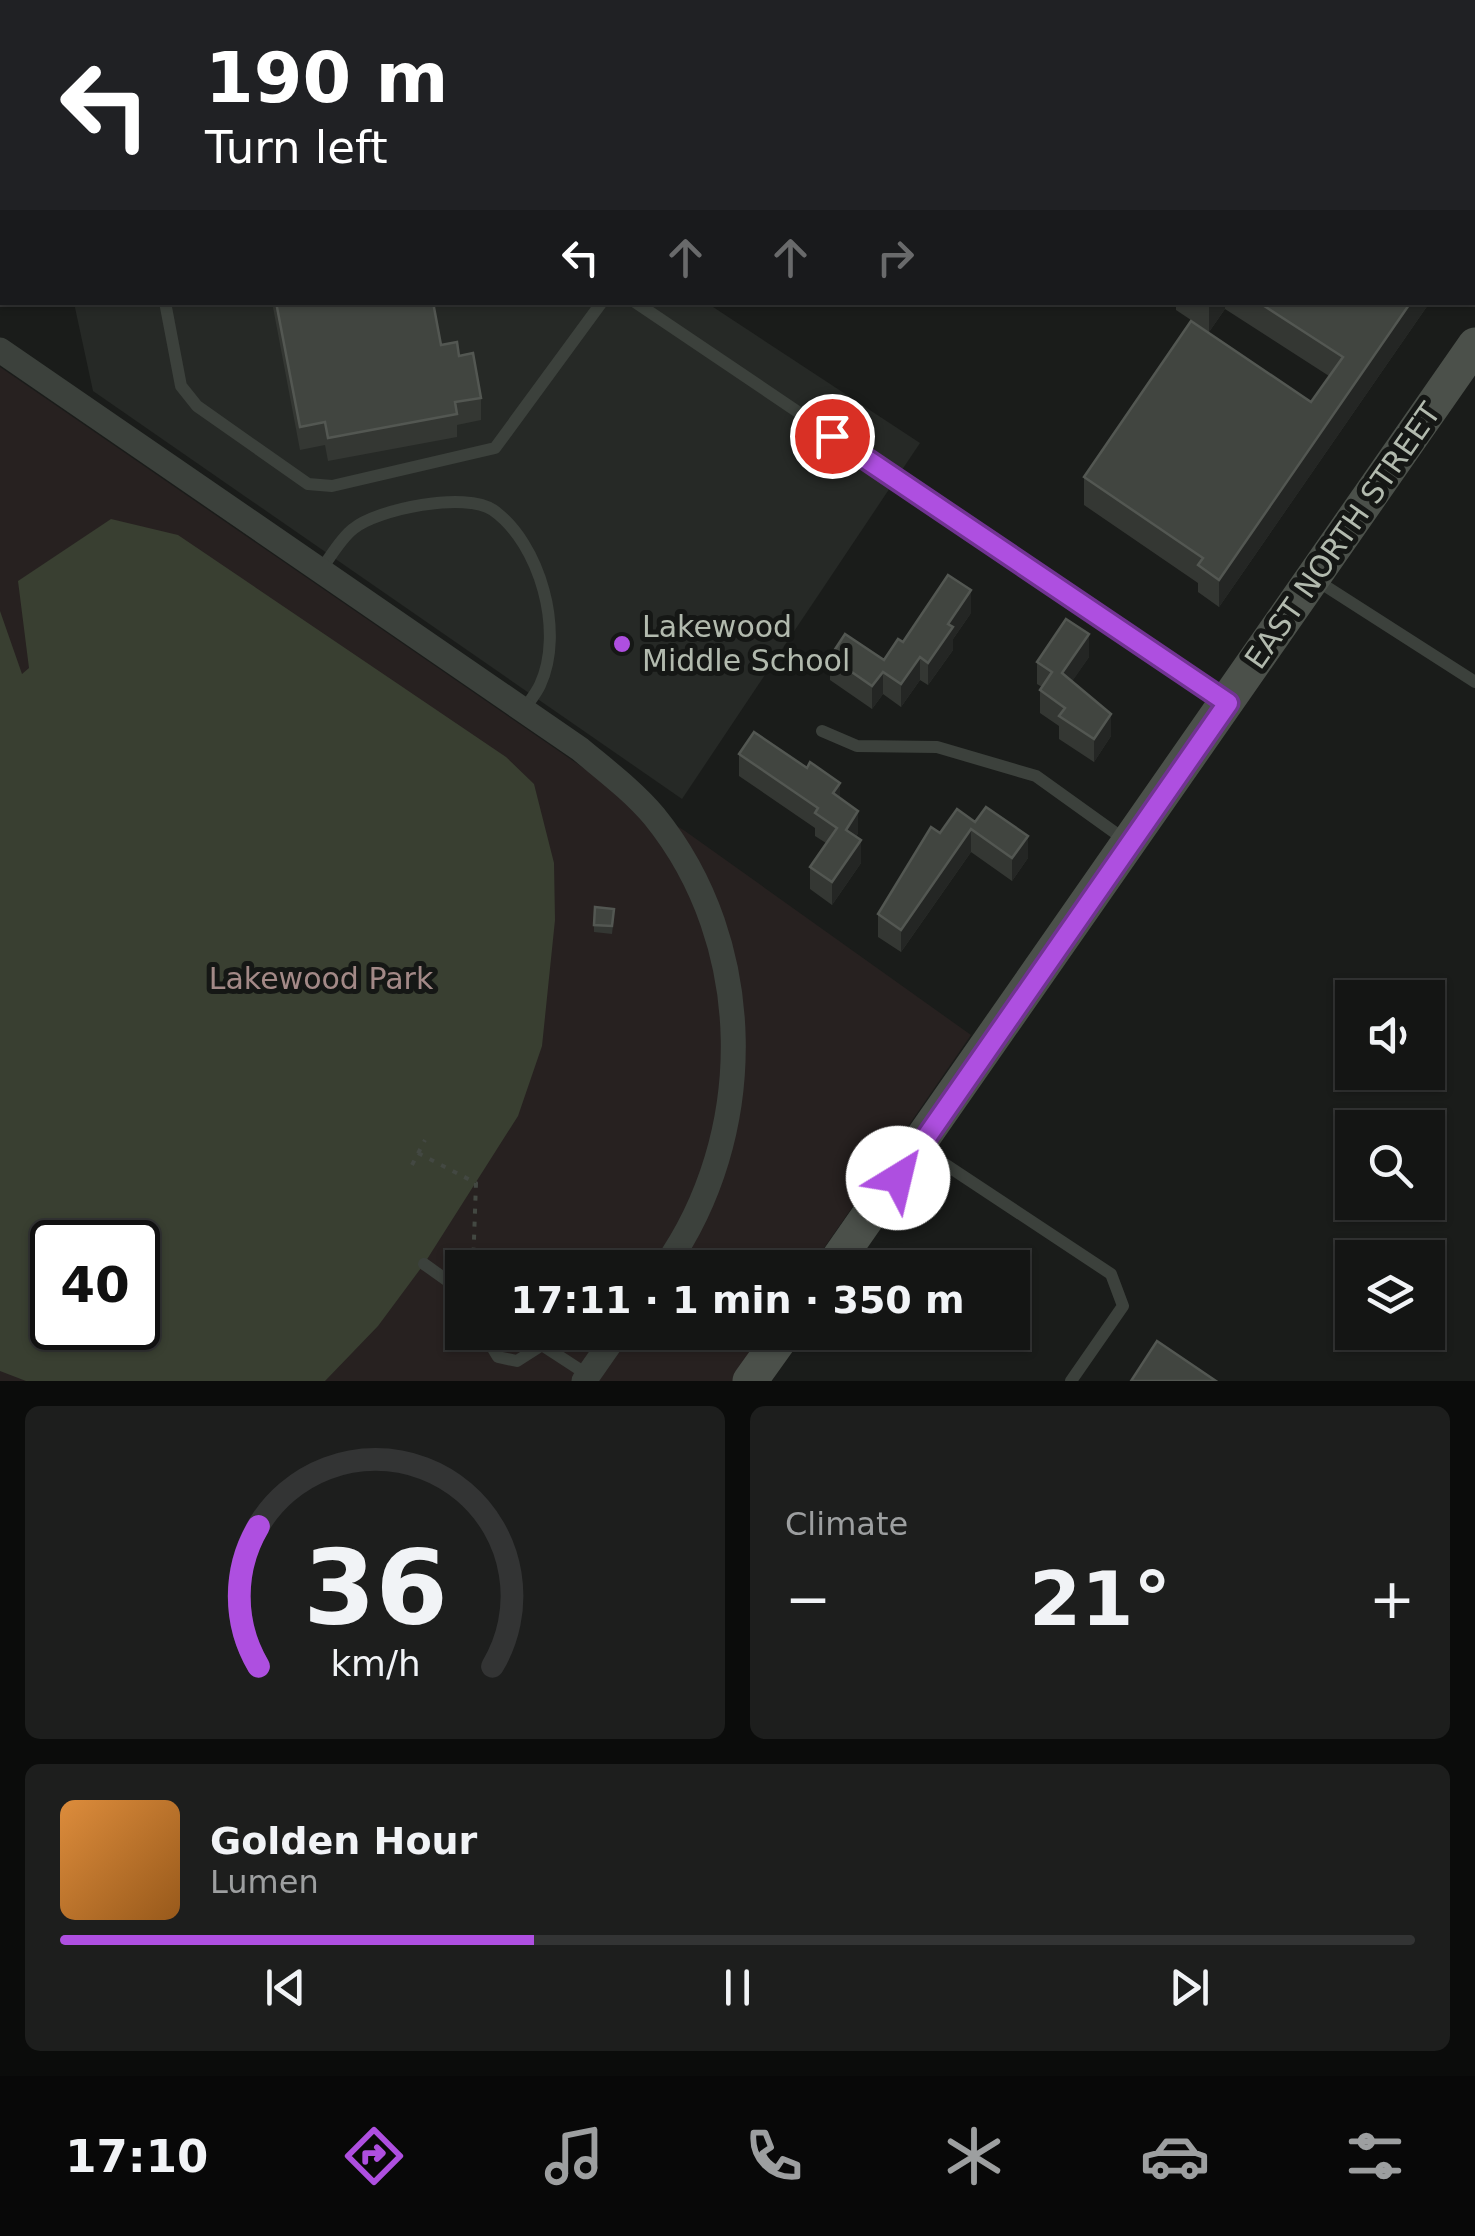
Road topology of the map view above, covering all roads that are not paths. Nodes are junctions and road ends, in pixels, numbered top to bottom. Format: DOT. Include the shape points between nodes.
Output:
graph roads {
  1 [pos="166,305"];
  2 [pos="600,305"];
  3 [pos="639,305"];
  4 [pos="1475,344"];
  5 [pos="0,350"];
  6 [pos="320,571"];
  7 [pos="1314,579"];
  8 [pos="1475,682"];
  9 [pos="1228,703"];
  10 [pos="523,711"];
  11 [pos="822,731"];
  12 [pos="1130,844"];
  13 [pos="920,1148"];
  14 [pos="677,1250"];
  15 [pos="845,1250"];
  16 [pos="424,1264"];
  17 [pos="445,1279"];
  18 [pos="494,1350"];
  19 [pos="531,1350"];
  20 [pos="556,1350"];
  21 [pos="605,1350"];
  22 [pos="772,1350"];
  23 [pos="586,1378"];
  24 [pos="750,1381"];
  25 [pos="1071,1381"];
  1 -- 2 [label="lane" via="180,386 198,406 308,484 332,486 495,448"];
  3 -- 9 [label="lane"];
  4 -- 7 [label="street, EAST NORTH STREET"];
  5 -- 6 [label="street"];
  6 -- 10 [label="street"];
  6 -- 10 [label="lane" via="350,530 376,514 452,502 490,507 526,549 547,614 548,656"];
  7 -- 8 [label="lane"];
  7 -- 9 [label="street, EAST NORTH STREET"];
  9 -- 12 [label="street, EAST NORTH STREET"];
  10 -- 14 [label="street" via="580,749 653,815 684,859 720,944 735,1044 728,1127"];
  11 -- 12 [label="lane" via="857,746 937,747 1036,776"];
  12 -- 13 [label="street, EAST NORTH STREET"];
  13 -- 15 [label="street, EAST NORTH STREET"];
  13 -- 25 [label="lane" via="1111,1274 1123,1306"];
  16 -- 17 [label="lane"];
  18 -- 19 [label="lane" via="516,1362"];
  20 -- 23 [label="lane"];
  21 -- 23 [label="street"];
  22 -- 24 [label="street"];
}
